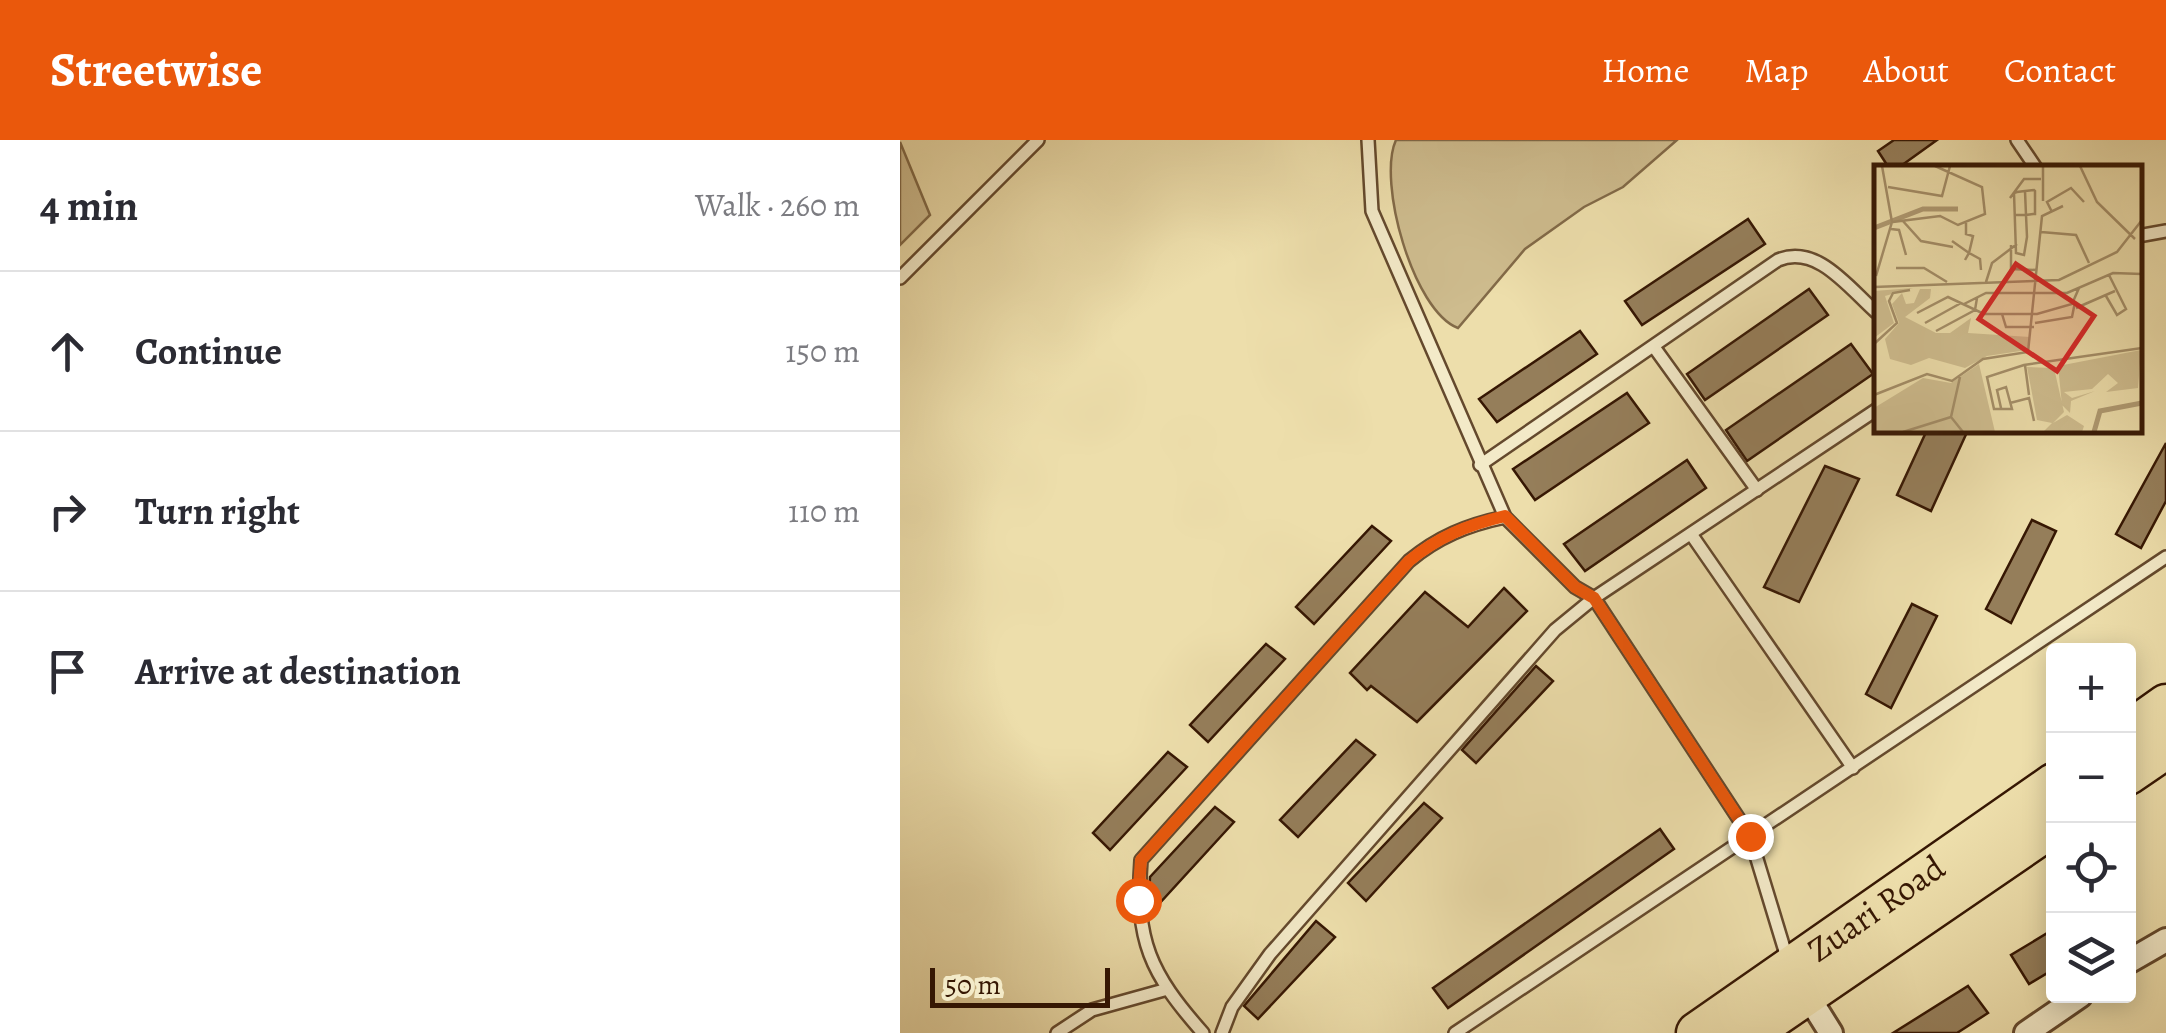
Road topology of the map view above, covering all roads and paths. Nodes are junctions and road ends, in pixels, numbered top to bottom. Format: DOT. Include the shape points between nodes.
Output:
graph roads {
  1 [pos="1038,140"];
  2 [pos="1368,140"];
  3 [pos="2017,140"];
  4 [pos="2034,165"];
  5 [pos="2166,230"];
  6 [pos="2141,235"];
  7 [pos="900,278"];
  8 [pos="1874,310"];
  9 [pos="1654,347"];
  10 [pos="1874,411"];
  11 [pos="1480,465"];
  12 [pos="1757,490"];
  13 [pos="1505,516"];
  14 [pos="1691,534"];
  15 [pos="2166,557"];
  16 [pos="1594,598"];
  17 [pos="2166,706"];
  18 [pos="2136,727"];
  19 [pos="2166,748"];
  20 [pos="1853,768"];
  21 [pos="2136,769"];
  22 [pos="2046,790"];
  23 [pos="2046,830"];
  24 [pos="1750,836"];
  25 [pos="2166,940"];
  26 [pos="2136,957"];
  27 [pos="1799,981"];
  28 [pos="1164,990"];
  29 [pos="2070,1003"];
  30 [pos="1057,1033"];
  31 [pos="1203,1033"];
  32 [pos="1222,1033"];
  33 [pos="1455,1033"];
  34 [pos="1697,1033"];
  35 [pos="1750,1033"];
  36 [pos="1831,1033"];
  37 [pos="2026,1033"];
  1 -- 7 [label="lane"];
  2 -- 11 [label="lane" via="1372,211"];
  3 -- 4 [label="lane"];
  5 -- 6 [label="lane"];
  8 -- 9 [label="lane" via="1816,259 1796,253"];
  9 -- 11 [label="lane"];
  9 -- 12 [label="lane"];
  10 -- 12 [label="lane"];
  11 -- 13 [label="lane"];
  12 -- 14 [label="lane"];
  13 -- 16 [label="lane"];
  13 -- 28 [label="lane" via="1433,541 1409,561 1141,860 1144,944"];
  14 -- 16 [label="lane"];
  14 -- 20 [label="lane"];
  15 -- 20 [label="lane"];
  16 -- 24 [label="lane"];
  16 -- 32 [label="lane" via="1555,630 1270,954"];
  17 -- 18 [label="highway"];
  19 -- 21 [label="highway"];
  20 -- 24 [label="lane"];
  22 -- 27 [label="highway, Zuari Road"];
  23 -- 27 [label="highway, Zuari Road"];
  24 -- 27 [label="lane"];
  24 -- 33 [label="lane"];
  25 -- 26 [label="street"];
  27 -- 34 [label="highway, Zuari Road"];
  27 -- 35 [label="highway, Zuari Road"];
  27 -- 36 [label="street"];
  28 -- 30 [label="lane" via="1092,1010"];
  28 -- 31 [label="lane"];
  29 -- 37 [label="street"];
}
